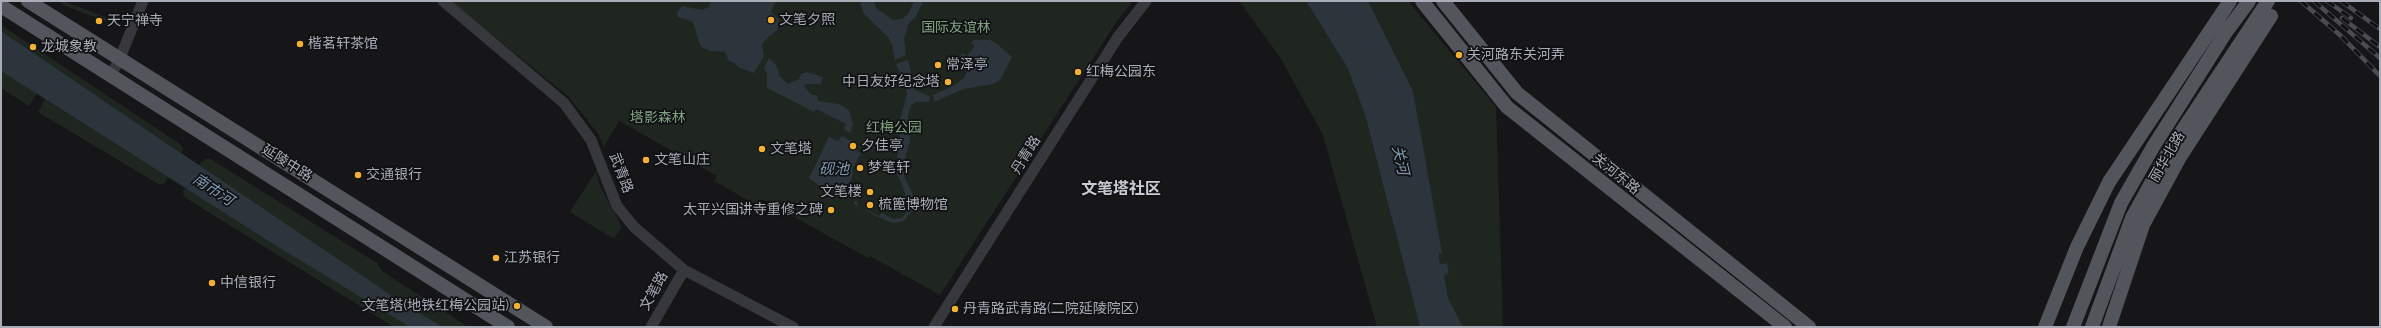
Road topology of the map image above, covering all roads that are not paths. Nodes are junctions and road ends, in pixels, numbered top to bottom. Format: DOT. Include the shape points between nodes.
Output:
graph roads {
  1 [pos="28,1"];
  2 [pos="143,1"];
  3 [pos="443,1"];
  4 [pos="1146,1"];
  5 [pos="1422,1"];
  6 [pos="1442,1"];
  7 [pos="2230,1"];
  8 [pos="2249,1"];
  9 [pos="2268,1"];
  10 [pos="1,6"];
  11 [pos="2271,16"];
  12 [pos="120,58"];
  13 [pos="111,75"];
  14 [pos="684,270"];
  15 [pos="508,327"];
  16 [pos="546,327"];
  17 [pos="651,327"];
  18 [pos="793,327"];
  19 [pos="934,327"];
  20 [pos="1785,327"];
  21 [pos="1810,327"];
  22 [pos="2045,327"];
  23 [pos="2073,327"];
  24 [pos="2092,327"];
  25 [pos="2109,327"];
  1 -- 12 [label="main road, 延陵中路"];
  2 -- 12 [label="street"];
  3 -- 14 [label="street, 武青路" via="564,103 591,140 618,206 634,227"];
  4 -- 19 [label="street, 丹青路" via="1118,37"];
  5 -- 20 [label="main road, 关河东路" via="1507,107"];
  6 -- 21 [label="main road, 关河东路" via="1517,94"];
  7 -- 22 [label="main road" via="2109,182 2077,247"];
  8 -- 23 [label="main road, 丽华北路" via="2226,32 2153,147 2121,203"];
  9 -- 24 [label="main road, 丽华北路" via="2170,149 2132,218"];
  10 -- 13 [label="main road, 延陵中路"];
  11 -- 25 [label="main road" via="2180,157 2143,225"];
  12 -- 13 [label="street"];
  12 -- 16 [label="main road, 延陵中路"];
  13 -- 15 [label="main road, 延陵中路"];
  14 -- 17 [label="street, 文笔路"];
  14 -- 18 [label="street, 武青路"];
}
